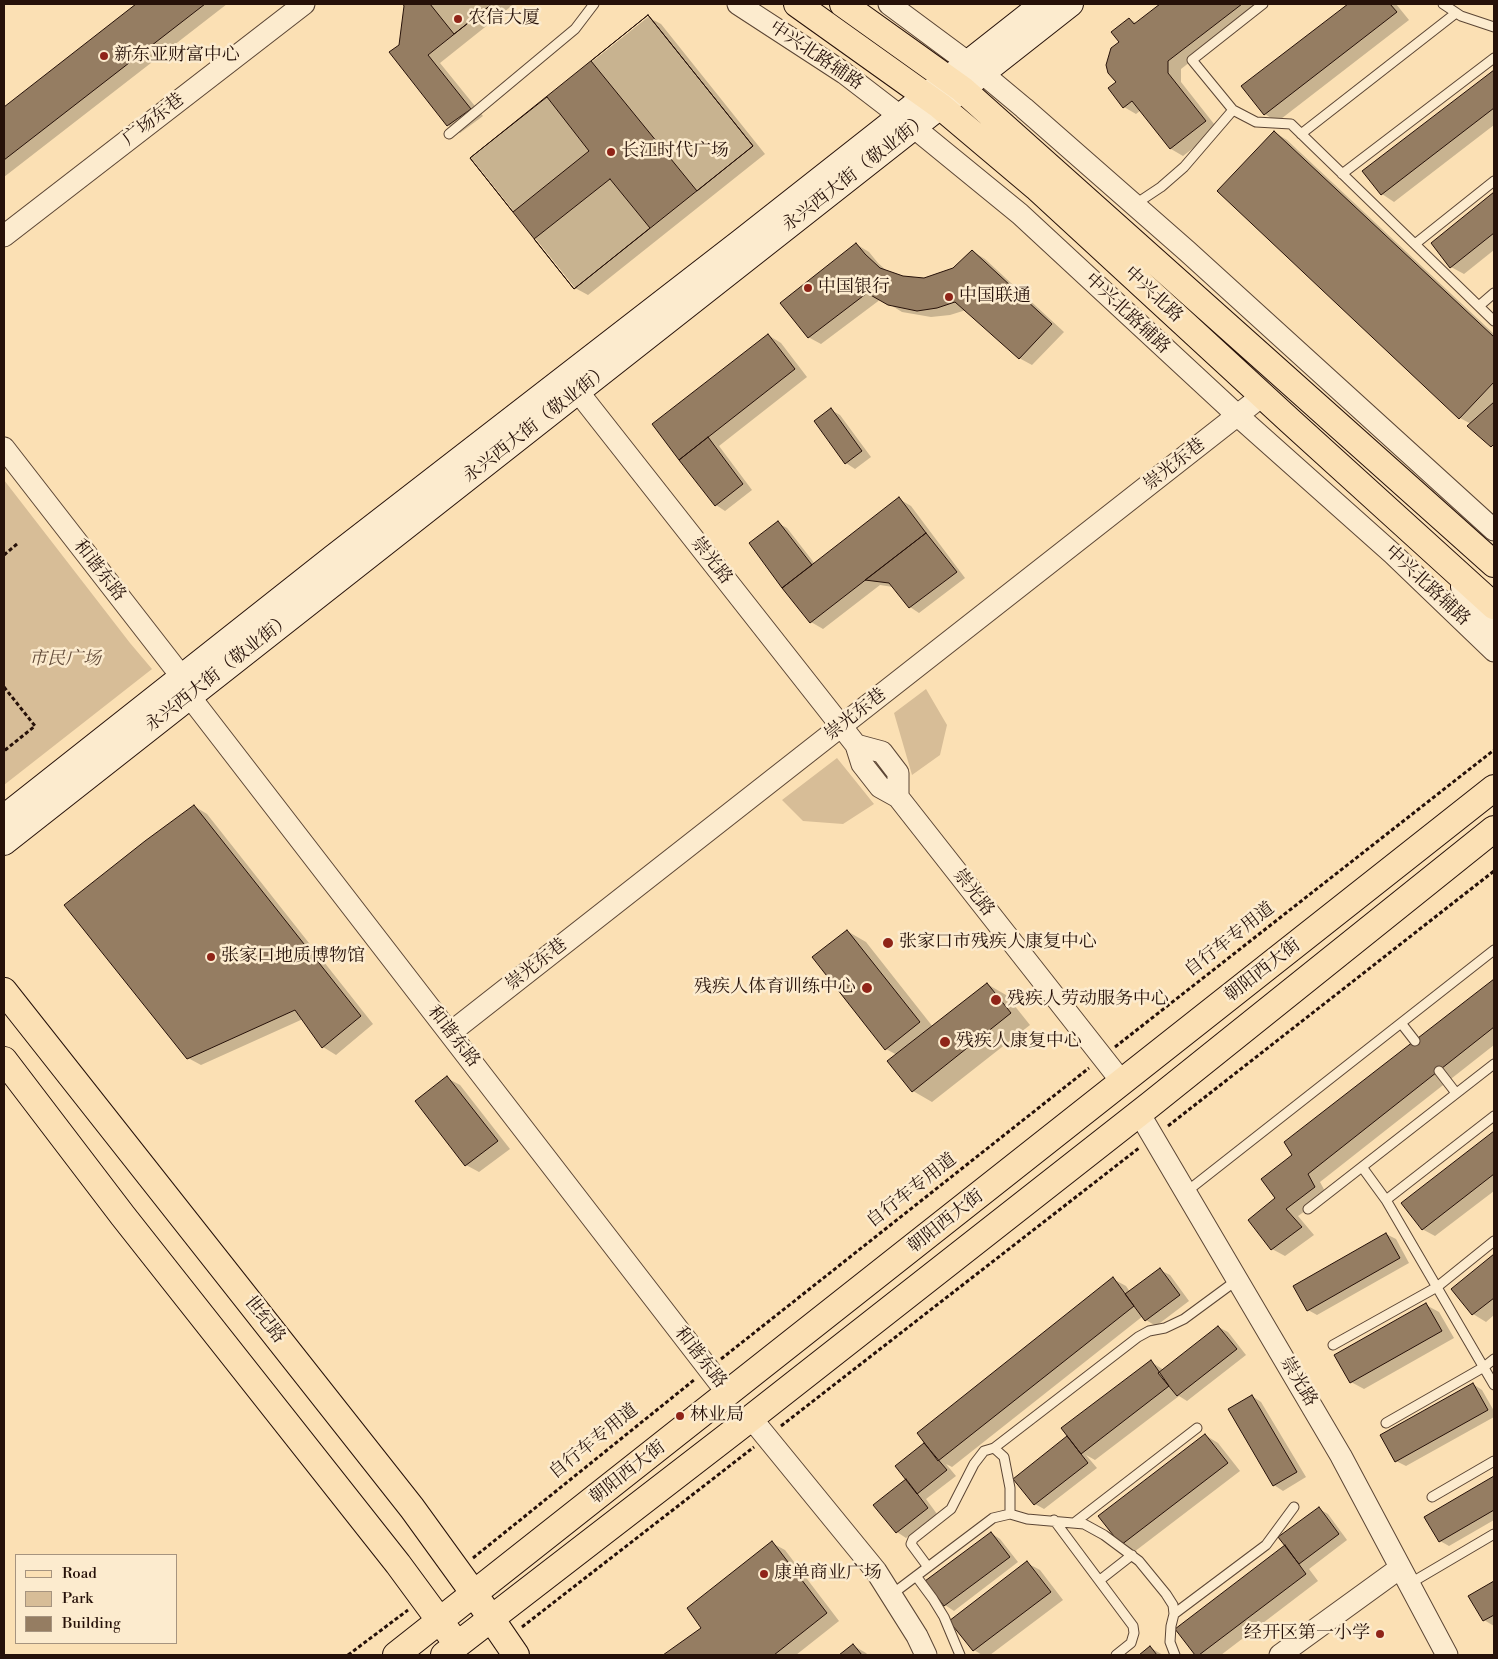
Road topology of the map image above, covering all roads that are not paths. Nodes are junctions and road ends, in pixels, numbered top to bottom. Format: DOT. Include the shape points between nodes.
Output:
graph roads {
  1 [pos="304,4"];
  2 [pos="594,4"];
  3 [pos="738,4"];
  4 [pos="797,4"];
  5 [pos="843,4"];
  6 [pos="889,4"];
  7 [pos="1042,4"];
  8 [pos="1071,4"];
  9 [pos="1263,4"];
  10 [pos="1443,4"];
  11 [pos="1456,12"];
  12 [pos="1494,27"];
  13 [pos="1494,58"];
  14 [pos="975,68"];
  15 [pos="954,84"];
  16 [pos="933,101"];
  17 [pos="1233,110"];
  18 [pos="907,121"];
  19 [pos="449,134"];
  20 [pos="1301,134"];
  21 [pos="1342,174"];
  22 [pos="1494,181"];
  23 [pos="1134,205"];
  24 [pos="4,236"];
  25 [pos="1415,244"];
  26 [pos="1494,293"];
  27 [pos="1479,306"];
  28 [pos="1494,321"];
  29 [pos="572,385"];
  30 [pos="1262,396"];
  31 [pos="1237,415"];
  32 [pos="4,448"];
  33 [pos="4,466"];
  34 [pos="1494,524"];
  35 [pos="1494,529"];
  36 [pos="1467,541"];
  37 [pos="1494,560"];
  38 [pos="1444,561"];
  39 [pos="1494,564"];
  40 [pos="1494,606"];
  41 [pos="1493,643"];
  42 [pos="184,688"];
  43 [pos="842,726"];
  44 [pos="1494,773"];
  45 [pos="1494,788"];
  46 [pos="4,818"];
  47 [pos="1453,820"];
  48 [pos="1494,829"];
  49 [pos="1494,835"];
  50 [pos="4,843"];
  51 [pos="1470,849"];
  52 [pos="1494,950"];
  53 [pos="4,991"];
  54 [pos="1401,1023"];
  55 [pos="450,1034"];
  56 [pos="1415,1041"];
  57 [pos="4,1060"];
  58 [pos="1494,1064"];
  59 [pos="1438,1071"];
  60 [pos="1122,1082"];
  61 [pos="1456,1093"];
  62 [pos="1140,1114"];
  63 [pos="1494,1116"];
  64 [pos="1362,1167"];
  65 [pos="1186,1192"];
  66 [pos="1386,1200"];
  67 [pos="1308,1209"];
  68 [pos="1494,1241"];
  69 [pos="1237,1280"];
  70 [pos="1437,1287"];
  71 [pos="1333,1346"];
  72 [pos="1494,1359"];
  73 [pos="1484,1367"];
  74 [pos="1494,1385"];
  75 [pos="728,1394"];
  76 [pos="1386,1423"];
  77 [pos="759,1427"];
  78 [pos="1197,1428"];
  79 [pos="994,1448"];
  80 [pos="1494,1461"];
  81 [pos="1432,1497"];
  82 [pos="1294,1507"];
  83 [pos="1010,1514"];
  84 [pos="1054,1520"];
  85 [pos="1074,1523"];
  86 [pos="1494,1534"];
  87 [pos="1132,1556"];
  88 [pos="928,1567"];
  89 [pos="916,1576"];
  90 [pos="1404,1576"];
  91 [pos="1100,1580"];
  92 [pos="475,1594"];
  93 [pos="891,1595"];
  94 [pos="1174,1614"];
  95 [pos="441,1620"];
  96 [pos="504,1638"];
  97 [pos="455,1652"];
  98 [pos="396,1655"];
  99 [pos="926,1655"];
  100 [pos="960,1655"];
  101 [pos="1116,1655"];
  102 [pos="1175,1655"];
  103 [pos="1280,1655"];
  104 [pos="1447,1655"];
  1 -- 24 [label="street, 广场东巷"];
  2 -- 19 [label="lane" via="575,29"];
  3 -- 18 [label="street, 中兴北路辅路" via="844,73"];
  4 -- 16 [label="main road, 中兴北路"];
  5 -- 15 [label="main road, 中兴北路"];
  6 -- 14 [label="street"];
  7 -- 14 [label="main road, 永兴西大街（敬业街）"];
  8 -- 14 [label="main road, 永兴西大街（敬业街）"];
  9 -- 17 [label="lane" via="1192,60"];
  10 -- 11 [label="lane"];
  11 -- 12 [label="lane"];
  11 -- 20 [label="lane"];
  13 -- 21 [label="lane"];
  14 -- 15 [label="main road, 永兴西大街（敬业街）"];
  14 -- 23 [label="street"];
  15 -- 16 [label="main road, 永兴西大街（敬业街）"];
  15 -- 36 [label="main road, 中兴北路"];
  16 -- 18 [label="main road, 永兴西大街（敬业街）"];
  16 -- 30 [label="main road, 中兴北路" via="1036,187"];
  17 -- 20 [label="lane" via="1256,122 1291,124"];
  17 -- 23 [label="lane" via="1184,167 1162,187"];
  18 -- 29 [label="main road, 永兴西大街（敬业街）"];
  18 -- 31 [label="street, 中兴北路辅路" via="1020,214"];
  20 -- 21 [label="lane"];
  21 -- 25 [label="lane"];
  22 -- 25 [label="lane"];
  23 -- 35 [label="street"];
  25 -- 27 [label="lane"];
  26 -- 27 [label="lane"];
  27 -- 28 [label="lane"];
  29 -- 42 [label="main road, 永兴西大街（敬业街）"];
  29 -- 43 [label="street, 崇光路"];
  30 -- 31 [label="street, 崇光东巷"];
  30 -- 38 [label="main road, 中兴北路"];
  31 -- 41 [label="street, 中兴北路辅路"];
  31 -- 43 [label="street, 崇光东巷"];
  32 -- 42 [label="street, 和谐东路"];
  33 -- 42 [label="street, 和谐东路"];
  34 -- 35 [label="lane"];
  36 -- 37 [label="main road"];
  36 -- 39 [label="main road, 中兴北路"];
  38 -- 40 [label="main road, 中兴北路"];
  38 -- 41 [label="main road"];
  42 -- 46 [label="main road, 永兴西大街（敬业街）"];
  42 -- 50 [label="main road, 永兴西大街（敬业街）"];
  42 -- 55 [label="street, 和谐东路"];
  43 -- 55 [label="street, 崇光东巷"];
  43 -- 60 [label="street, 崇光路" via="856,745 862,764 880,787 898,798"];
  44 -- 47 [label="main road"];
  45 -- 47 [label="main road, 朝阳西大街"];
  47 -- 60 [label="main road, 朝阳西大街"];
  48 -- 51 [label="main road, 朝阳西大街"];
  49 -- 51 [label="main road"];
  51 -- 62 [label="main road, 朝阳西大街"];
  52 -- 54 [label="lane"];
  53 -- 92 [label="main road, 世纪路" via="406,1500"];
  54 -- 56 [label="lane"];
  54 -- 65 [label="lane"];
  55 -- 75 [label="street, 和谐东路"];
  57 -- 95 [label="main road"];
  58 -- 61 [label="lane"];
  59 -- 61 [label="lane"];
  60 -- 75 [label="main road, 朝阳西大街"];
  61 -- 64 [label="lane"];
  62 -- 65 [label="street, 崇光路"];
  62 -- 77 [label="main road, 朝阳西大街"];
  63 -- 66 [label="lane"];
  64 -- 66 [label="lane"];
  64 -- 67 [label="lane"];
  65 -- 69 [label="street, 崇光路"];
  66 -- 70 [label="lane"];
  68 -- 70 [label="lane"];
  69 -- 79 [label="lane" via="1184,1319 1138,1337"];
  69 -- 90 [label="street, 崇光路" via="1341,1456"];
  70 -- 71 [label="lane"];
  70 -- 73 [label="lane"];
  72 -- 73 [label="lane"];
  73 -- 74 [label="lane"];
  73 -- 76 [label="lane"];
  75 -- 92 [label="main road, 朝阳西大街"];
  77 -- 93 [label="street" via="876,1571"];
  77 -- 96 [label="main road, 朝阳西大街"];
  78 -- 85 [label="lane"];
  79 -- 83 [label="lane" via="1004,1457 1010,1488"];
  79 -- 88 [label="lane" via="984,1451 974,1464 951,1509 913,1539 911,1544"];
  80 -- 81 [label="lane"];
  82 -- 94 [label="lane" via="1266,1545"];
  83 -- 84 [label="lane" via="1027,1519"];
  83 -- 88 [label="lane" via="993,1518"];
  84 -- 85 [label="lane"];
  84 -- 91 [label="lane"];
  85 -- 87 [label="lane" via="1084,1524 1104,1535"];
  86 -- 90 [label="lane"];
  87 -- 91 [label="lane"];
  87 -- 94 [label="lane" via="1139,1560 1166,1594"];
  88 -- 89 [label="lane"];
  89 -- 93 [label="lane"];
  89 -- 100 [label="lane" via="944,1617"];
  90 -- 103 [label="street"];
  90 -- 104 [label="street, 崇光路"];
  91 -- 101 [label="lane" via="1133,1626 1131,1643"];
  92 -- 95 [label="main road, 朝阳西大街"];
  92 -- 96 [label="main road, 世纪路"];
  93 -- 99 [label="street"];
  94 -- 102 [label="lane" via="1170,1642"];
  95 -- 97 [label="main road"];
  95 -- 98 [label="main road, 朝阳西大街"];
  96 -- 97 [label="main road, 朝阳西大街"];
}
